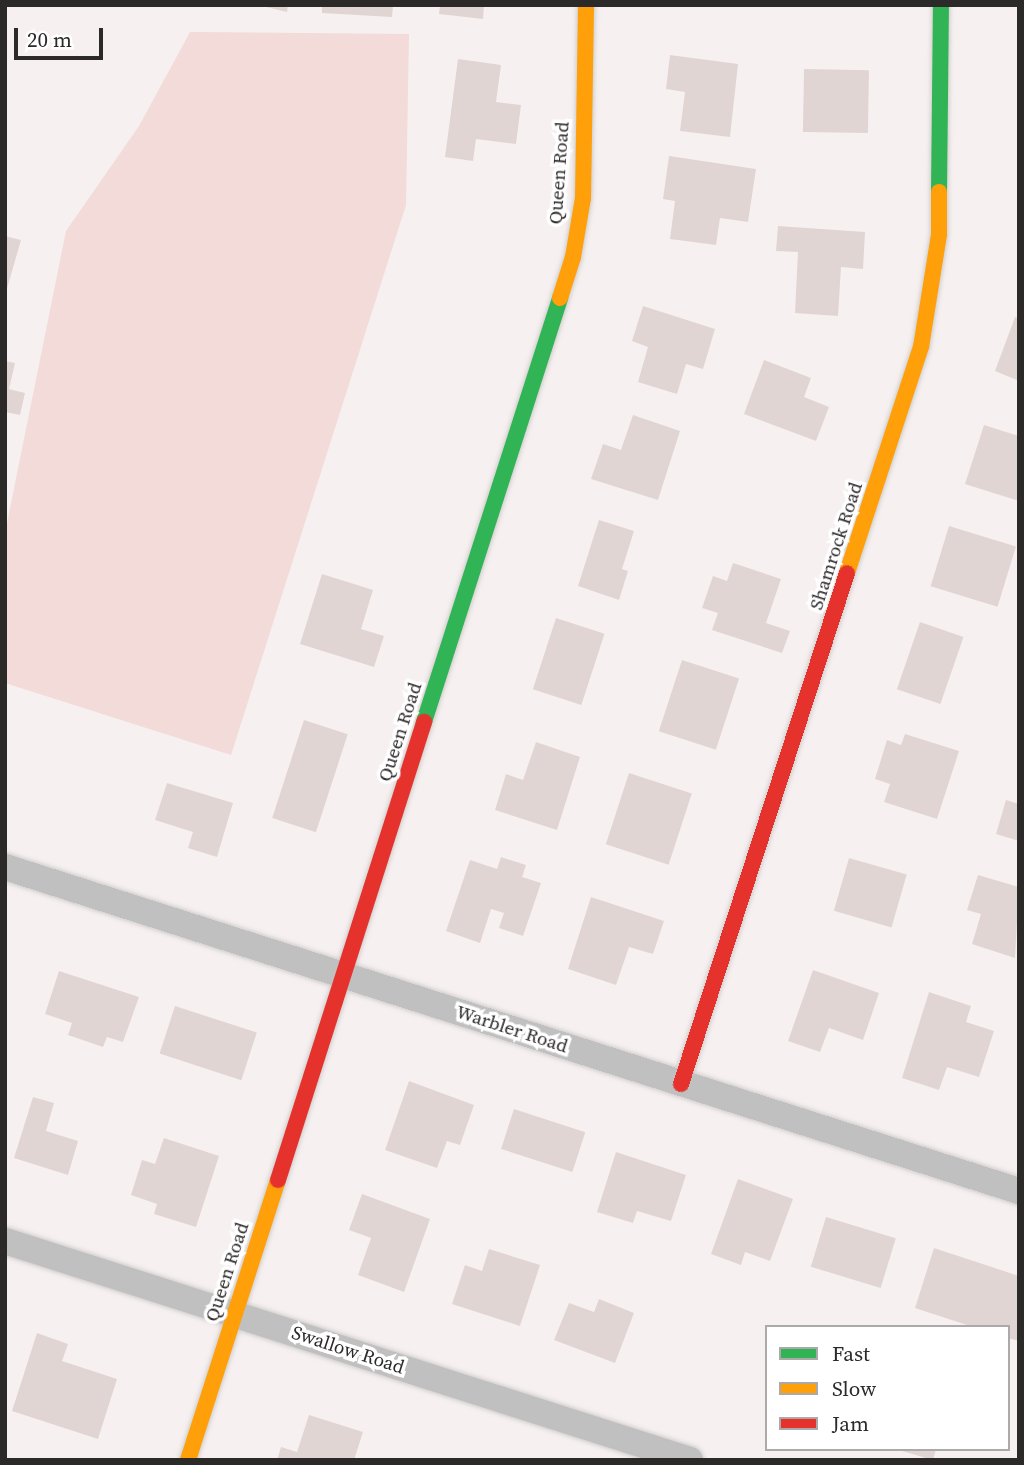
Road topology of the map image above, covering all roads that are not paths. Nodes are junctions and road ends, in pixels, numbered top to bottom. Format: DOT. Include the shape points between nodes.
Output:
graph roads {
  1 [pos="586,5"];
  2 [pos="941,5"];
  3 [pos="5,867"];
  4 [pos="344,975"];
  5 [pos="681,1084"];
  6 [pos="1019,1191"];
  7 [pos="5,1241"];
  8 [pos="235,1314"];
  9 [pos="188,1460"];
  10 [pos="690,1460"];
  1 -- 4 [label="street, Queen Road" via="583,198 573,257"];
  2 -- 5 [label="street, Shamrock Road" via="939,234 922,347"];
  3 -- 4 [label="street, Warbler Road"];
  4 -- 5 [label="street, Warbler Road"];
  4 -- 8 [label="street, Queen Road"];
  5 -- 6 [label="street, Warbler Road"];
  7 -- 8 [label="street, Swallow Road"];
  8 -- 9 [label="street, Queen Road"];
  8 -- 10 [label="street, Swallow Road"];
}
